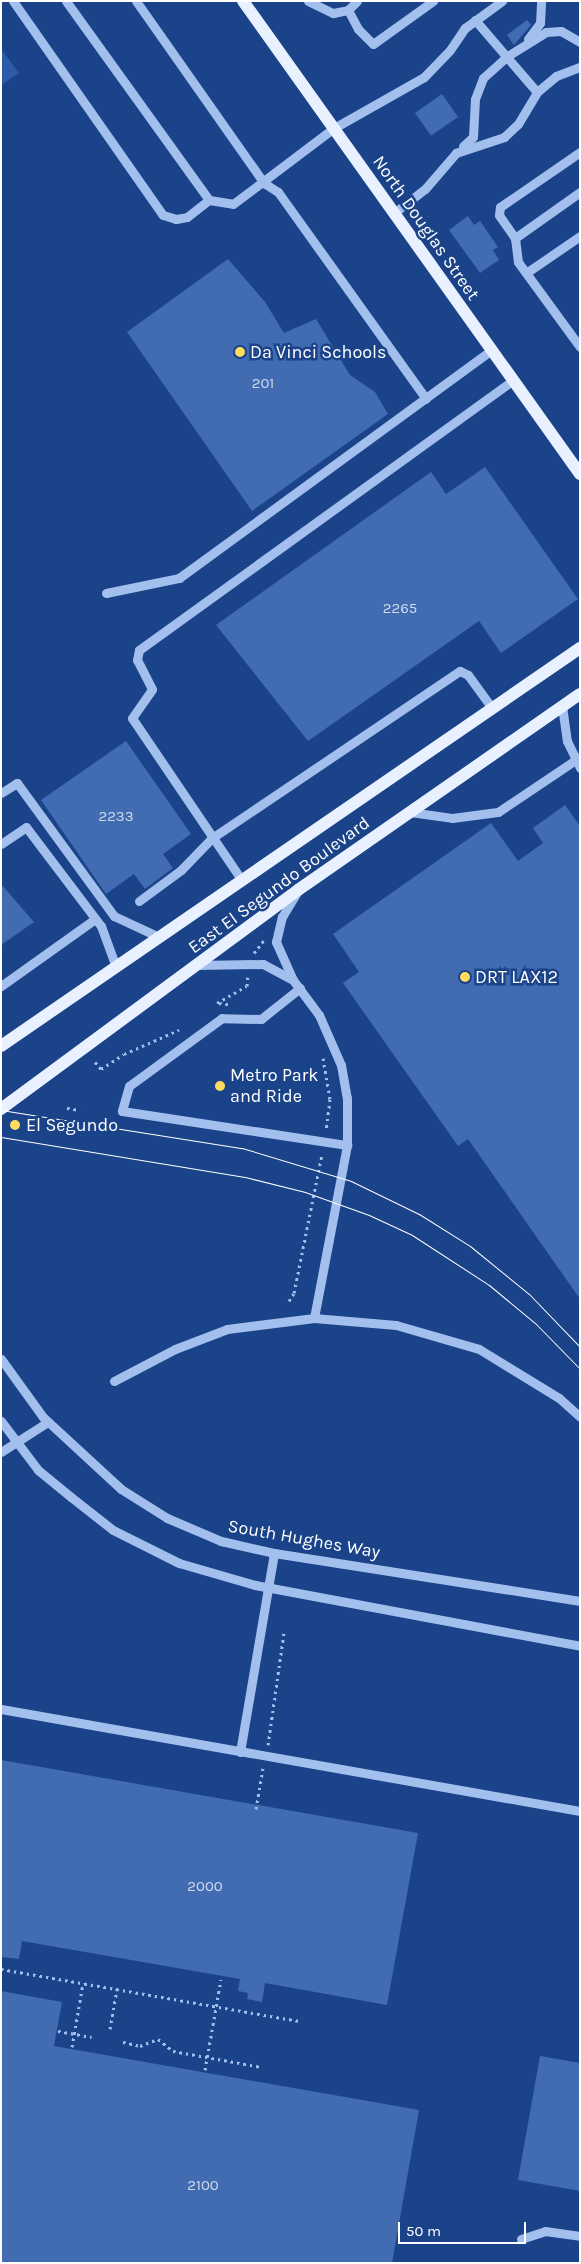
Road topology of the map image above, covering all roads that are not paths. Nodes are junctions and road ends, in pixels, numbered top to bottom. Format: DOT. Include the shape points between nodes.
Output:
graph roads {
  1 [pos="13,1"];
  2 [pos="66,1"];
  3 [pos="136,1"];
  4 [pos="243,1"];
  5 [pos="308,1"];
  6 [pos="357,1"];
  7 [pos="433,1"];
  8 [pos="502,1"];
  9 [pos="541,1"];
  10 [pos="348,10"];
  11 [pos="476,20"];
  12 [pos="526,41"];
  13 [pos="580,42"];
  14 [pos="506,57"];
  15 [pos="580,67"];
  16 [pos="536,92"];
  17 [pos="334,128"];
  18 [pos="580,152"];
  19 [pos="456,153"];
  20 [pos="264,183"];
  21 [pos="580,192"];
  22 [pos="209,200"];
  23 [pos="394,213"];
  24 [pos="580,236"];
  25 [pos="515,238"];
  26 [pos="526,273"];
  27 [pos="580,346"];
  28 [pos="492,350"];
  29 [pos="513,380"];
  30 [pos="426,399"];
  31 [pos="580,474"];
  32 [pos="106,593"];
  33 [pos="580,648"];
  34 [pos="580,694"];
  35 [pos="562,706"];
  36 [pos="492,708"];
  37 [pos="578,762"];
  38 [pos="1,793"];
  39 [pos="410,812"];
  40 [pos="212,838"];
  41 [pos="1,844"];
  42 [pos="241,879"];
  43 [pos="298,890"];
  44 [pos="139,901"];
  45 [pos="96,919"];
  46 [pos="159,937"];
  47 [pos="198,964"];
  48 [pos="116,967"];
  49 [pos="293,980"];
  50 [pos="1,986"];
  51 [pos="300,988"];
  52 [pos="1,1046"];
  53 [pos="1,1109"];
  54 [pos="347,1145"];
  55 [pos="314,1318"];
  56 [pos="1,1359"];
  57 [pos="114,1381"];
  58 [pos="580,1417"];
  59 [pos="1,1421"];
  60 [pos="48,1422"];
  61 [pos="18,1444"];
  62 [pos="1,1452"];
  63 [pos="274,1553"];
  64 [pos="268,1588"];
  65 [pos="580,1601"];
  66 [pos="580,1646"];
  67 [pos="1,1709"];
  68 [pos="240,1752"];
  69 [pos="580,1811"];
  70 [pos="580,2236"];
  71 [pos="521,2239"];
  1 -- 22 [label="street" via="163,215 176,220 187,217"];
  2 -- 22 [label="street"];
  3 -- 20 [label="street"];
  4 -- 17 [label="main road, North Douglas Street"];
  5 -- 10 [label="street" via="333,13"];
  6 -- 10 [label="street"];
  7 -- 10 [label="street" via="373,44 358,29"];
  8 -- 11 [label="street"];
  9 -- 12 [label="street" via="540,23"];
  11 -- 14 [label="street"];
  11 -- 17 [label="street" via="424,76"];
  12 -- 13 [label="street" via="546,32 561,31"];
  12 -- 14 [label="street"];
  14 -- 16 [label="street"];
  14 -- 19 [label="street" via="484,78 475,99 473,137"];
  15 -- 16 [label="street" via="556,76"];
  16 -- 19 [label="street" via="518,124 504,137"];
  17 -- 20 [label="street"];
  17 -- 23 [label="main road, North Douglas Street"];
  18 -- 25 [label="street" via="500,207 498,215"];
  19 -- 23 [label="street" via="425,189"];
  20 -- 22 [label="street" via="233,204"];
  20 -- 30 [label="street" via="278,192"];
  21 -- 25 [label="street"];
  23 -- 28 [label="main road, North Douglas Street"];
  24 -- 26 [label="street"];
  25 -- 26 [label="street" via="518,262"];
  26 -- 27 [label="street"];
  28 -- 29 [label="main road, North Douglas Street"];
  28 -- 30 [label="street"];
  29 -- 31 [label="main road, North Douglas Street"];
  29 -- 40 [label="street" via="139,650 138,660 152,689 132,718"];
  30 -- 32 [label="street" via="179,578"];
  33 -- 36 [label="main road, East El Segundo Boulevard"];
  34 -- 35 [label="main road, East El Segundo Boulevard"];
  35 -- 37 [label="street" via="565,734"];
  35 -- 39 [label="main road, East El Segundo Boulevard"];
  36 -- 40 [label="street" via="468,675 460,671"];
  36 -- 42 [label="main road, East El Segundo Boulevard"];
  37 -- 39 [label="street" via="498,812 452,818"];
  38 -- 46 [label="street" via="17,783 114,916"];
  39 -- 43 [label="main road, East El Segundo Boulevard"];
  40 -- 42 [label="street"];
  40 -- 44 [label="street" via="181,870"];
  41 -- 45 [label="street" via="26,827"];
  42 -- 46 [label="main road, East El Segundo Boulevard"];
  43 -- 47 [label="main road, East El Segundo Boulevard"];
  43 -- 49 [label="street" via="276,934 276,942"];
  45 -- 48 [label="street"];
  45 -- 50 [label="street"];
  46 -- 48 [label="main road, East El Segundo Boulevard"];
  47 -- 49 [label="street" via="263,964"];
  47 -- 53 [label="main road, East El Segundo Boulevard"];
  48 -- 52 [label="main road, East El Segundo Boulevard"];
  49 -- 51 [label="street"];
  51 -- 54 [label="street" via="319,1014 342,1065 347,1098"];
  51 -- 54 [label="street" via="261,1019 222,1018 129,1086 122,1111"];
  54 -- 55 [label="street"];
  55 -- 57 [label="street" via="227,1329 175,1349"];
  55 -- 58 [label="street" via="396,1325 479,1349 558,1398"];
  56 -- 60 [label="street, South Hughes Way"];
  59 -- 61 [label="street"];
  60 -- 61 [label="street"];
  60 -- 63 [label="street, South Hughes Way" via="121,1489 167,1518 221,1541"];
  61 -- 62 [label="street"];
  61 -- 64 [label="street" via="38,1470 113,1530 203,1572"];
  63 -- 64 [label="street"];
  63 -- 65 [label="street, South Hughes Way"];
  64 -- 66 [label="street"];
  64 -- 68 [label="street"];
  67 -- 68 [label="street"];
  68 -- 69 [label="street"];
  70 -- 71 [label="street" via="545,2231"];
}
